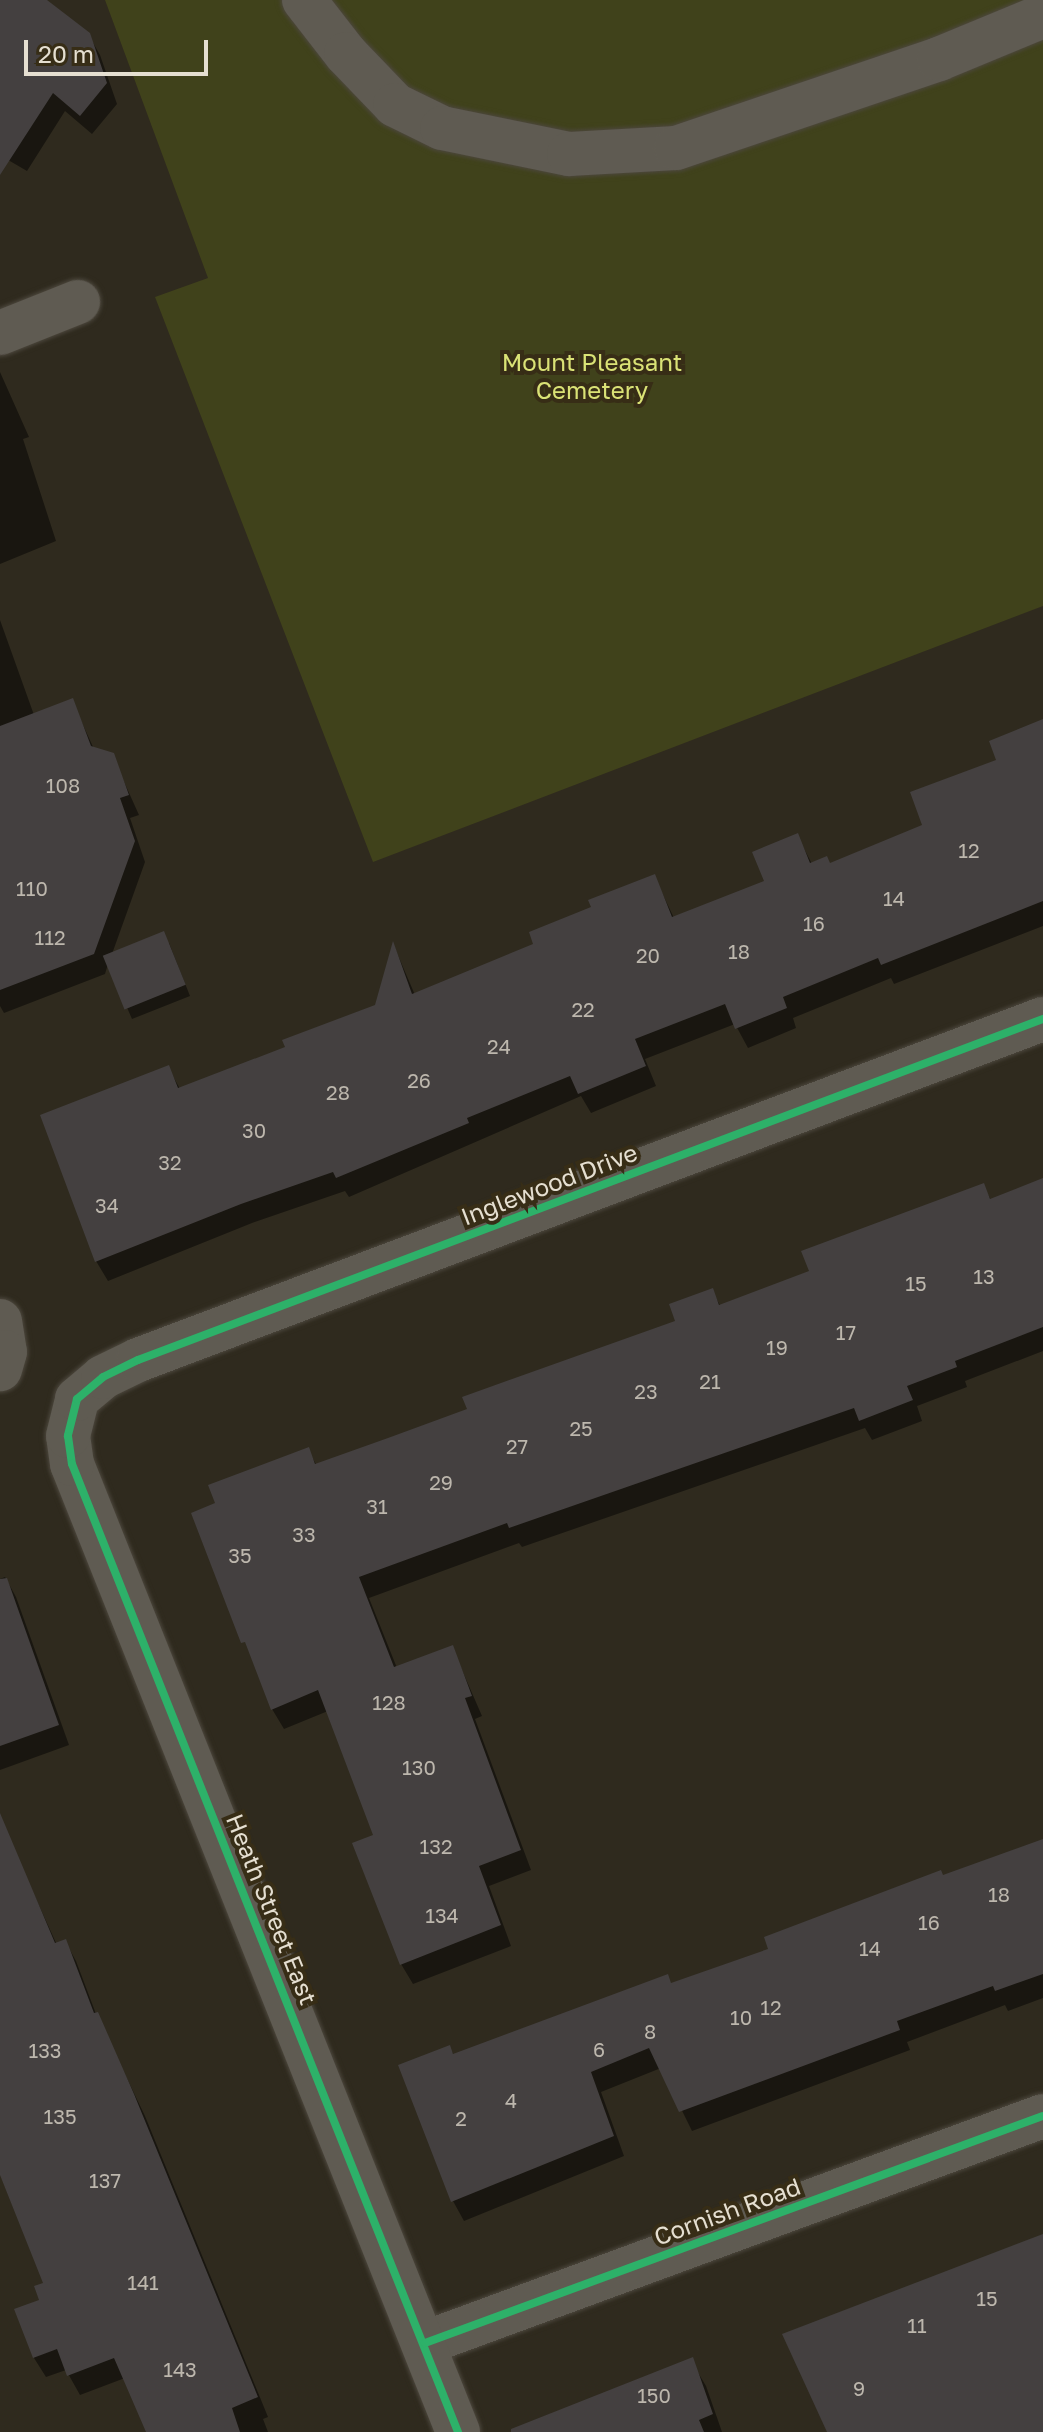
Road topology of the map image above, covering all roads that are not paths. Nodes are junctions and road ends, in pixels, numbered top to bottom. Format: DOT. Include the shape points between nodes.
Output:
graph roads {
  1 [pos="304,0"];
  2 [pos="1043,16"];
  3 [pos="78,302"];
  4 [pos="0,333"];
  5 [pos="1043,1019"];
  6 [pos="0,1321"];
  7 [pos="0,1368"];
  8 [pos="77,1399"];
  9 [pos="1043,2116"];
  10 [pos="425,2343"];
  11 [pos="458,2432"];
  1 -- 2 [label="street" via="395,105 442,128 569,154 676,148 939,59"];
  3 -- 4 [label="street"];
  5 -- 8 [label="street, Inglewood Drive" via="138,1360 103,1377"];
  6 -- 7 [label="street" via="5,1352"];
  8 -- 10 [label="street, Heath Street East" via="68,1436 72,1464"];
  9 -- 10 [label="street, Cornish Road"];
  10 -- 11 [label="street, Heath Street East"];
}
